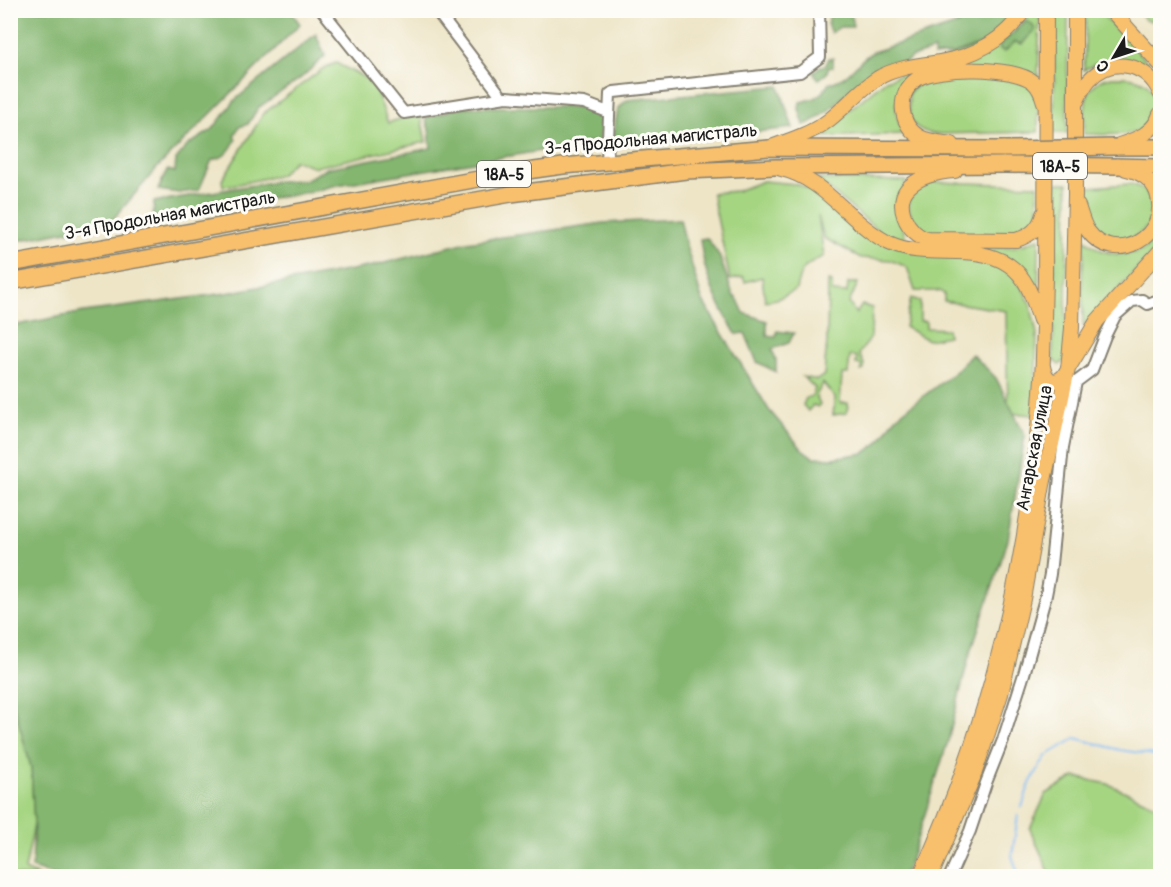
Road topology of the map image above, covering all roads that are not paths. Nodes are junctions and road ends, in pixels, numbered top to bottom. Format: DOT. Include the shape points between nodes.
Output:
graph roads {
  1 [pos="322,10"];
  2 [pos="436,10"];
  3 [pos="819,10"];
  4 [pos="1024,10"];
  5 [pos="1046,10"];
  6 [pos="1075,10"];
  7 [pos="1111,10"];
  8 [pos="1161,64"];
  9 [pos="1161,93"];
  10 [pos="502,97"];
  11 [pos="1075,106"];
  12 [pos="608,112"];
  13 [pos="1046,112"];
  14 [pos="1161,114"];
  15 [pos="1116,147"];
  16 [pos="1161,147"];
  17 [pos="769,148"];
  18 [pos="1005,149"];
  19 [pos="607,162"];
  20 [pos="1004,165"];
  21 [pos="1116,166"];
  22 [pos="775,167"];
  23 [pos="1161,167"];
  24 [pos="1075,194"];
  25 [pos="1046,200"];
  26 [pos="1161,251"];
  27 [pos="10,264"];
  28 [pos="10,282"];
  29 [pos="1161,299"];
  30 [pos="1043,367"];
  31 [pos="1068,369"];
  32 [pos="920,876"];
  33 [pos="931,876"];
  34 [pos="950,876"];
  1 -- 10 [label="street" via="404,113"];
  2 -- 10 [label="street"];
  3 -- 12 [label="street" via="820,57 800,72 614,92 610,94"];
  4 -- 17 [label="main road" via="1002,36 983,49 961,58 918,64 879,78 829,121"];
  5 -- 13 [label="main road, Ангарская улица"];
  6 -- 11 [label="main road, Ангарская улица"];
  7 -- 8 [label="main road"];
  9 -- 11 [label="main road" via="1148,74 1121,65 1090,79"];
  10 -- 12 [label="street" via="584,103"];
  11 -- 24 [label="main road, Ангарская улица"];
  12 -- 19 [label="street"];
  13 -- 18 [label="main road" via="1042,94 1034,83 1007,72 938,72 916,80 904,94 903,114 921,137"];
  13 -- 25 [label="main road, Ангарская улица"];
  14 -- 15 [label="main road" via="1149,132"];
  15 -- 16 [label="highway, 3-я Продольная магистраль / 18А-5"];
  15 -- 18 [label="highway, 3-я Продольная магистраль / 18А-5, bridge"];
  17 -- 18 [label="highway, 3-я Продольная магистраль / 18А-5"];
  17 -- 19 [label="highway, 3-я Продольная магистраль / 18А-5"];
  19 -- 27 [label="highway, 3-я Продольная магистраль / 18А-5" via="506,174"];
  20 -- 21 [label="highway, 3-я Продольная магистраль / 18А-5, bridge"];
  20 -- 22 [label="highway, 3-я Продольная магистраль / 18А-5"];
  20 -- 25 [label="main road" via="944,172 911,185 903,204 909,228 928,239 1016,240 1035,230"];
  21 -- 23 [label="highway, 3-я Продольная магистраль / 18А-5"];
  21 -- 24 [label="main road" via="1143,175 1159,197 1158,222 1142,242 1119,248 1098,241 1084,223"];
  22 -- 28 [label="highway, 3-я Продольная магистраль / 18А-5" via="686,171 564,186"];
  22 -- 30 [label="main road" via="808,180 891,244 922,251 988,256 1014,268 1029,288 1040,320"];
  24 -- 31 [label="main road, Ангарская улица"];
  25 -- 30 [label="main road, Ангарская улица"];
  26 -- 31 [label="main road" via="1097,321"];
  29 -- 34 [label="street" via="1148,304 1132,301 1115,316 1092,370 1076,382 1063,447 1046,595 1003,740"];
  30 -- 31 [label="main road" via="1053,381 1063,377"];
  30 -- 32 [label="main road, Ангарская улица" via="1032,483 1004,635 976,736"];
  31 -- 33 [label="main road, Ангарская улица" via="1001,694 973,778"];
}
